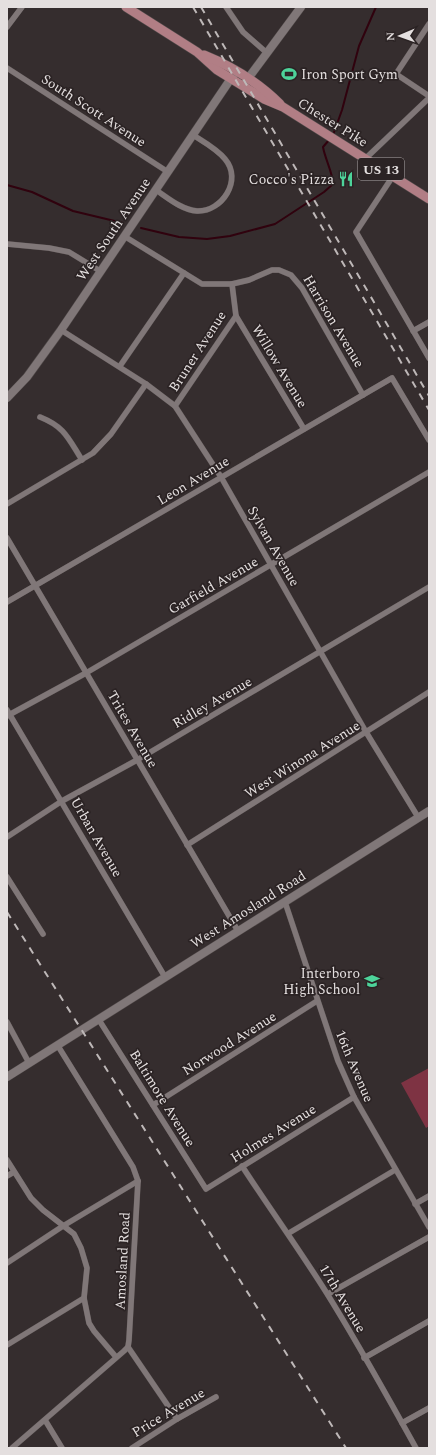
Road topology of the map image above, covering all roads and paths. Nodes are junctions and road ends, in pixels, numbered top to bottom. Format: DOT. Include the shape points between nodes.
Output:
graph roads {
  1 [pos="22,7"];
  2 [pos="126,7"];
  3 [pos="226,7"];
  4 [pos="301,7"];
  5 [pos="429,24"];
  6 [pos="7,27"];
  7 [pos="267,53"];
  8 [pos="7,68"];
  9 [pos="233,75"];
  10 [pos="245,83"];
  11 [pos="429,97"];
  12 [pos="193,135"];
  13 [pos="365,159"];
  14 [pos="168,172"];
  15 [pos="392,176"];
  16 [pos="156,190"];
  17 [pos="429,199"];
  18 [pos="124,236"];
  19 [pos="7,244"];
  20 [pos="100,271"];
  21 [pos="184,273"];
  22 [pos="232,284"];
  23 [pos="236,316"];
  24 [pos="429,322"];
  25 [pos="62,330"];
  26 [pos="413,331"];
  27 [pos="429,358"];
  28 [pos="120,366"];
  29 [pos="146,384"];
  30 [pos="363,395"];
  31 [pos="7,398"];
  32 [pos="175,406"];
  33 [pos="40,417"];
  34 [pos="304,429"];
  35 [pos="429,440"];
  36 [pos="82,460"];
  37 [pos="429,472"];
  38 [pos="221,477"];
  39 [pos="7,504"];
  40 [pos="7,538"];
  41 [pos="271,565"];
  42 [pos="35,587"];
  43 [pos="429,587"];
  44 [pos="7,602"];
  45 [pos="321,651"];
  46 [pos="86,673"];
  47 [pos="429,692"];
  48 [pos="8,713"];
  49 [pos="366,732"];
  50 [pos="137,760"];
  51 [pos="62,801"];
  52 [pos="429,811"];
  53 [pos="418,817"];
  54 [pos="7,837"];
  55 [pos="187,845"];
  56 [pos="7,877"];
  57 [pos="285,902"];
  58 [pos="238,931"];
  59 [pos="43,934"];
  60 [pos="165,977"];
  61 [pos="317,1002"];
  62 [pos="99,1020"];
  63 [pos="7,1022"];
  64 [pos="58,1046"];
  65 [pos="29,1063"];
  66 [pos="7,1078"];
  67 [pos="354,1097"];
  68 [pos="153,1105"];
  69 [pos="7,1160"];
  70 [pos="242,1166"];
  71 [pos="395,1170"];
  72 [pos="14,1172"];
  73 [pos="7,1176"];
  74 [pos="138,1181"];
  75 [pos="206,1189"];
  76 [pos="429,1196"];
  77 [pos="415,1204"];
  78 [pos="62,1226"];
  79 [pos="429,1227"];
  80 [pos="289,1233"];
  81 [pos="429,1237"];
  82 [pos="7,1262"];
  83 [pos="328,1294"];
  84 [pos="84,1298"];
  85 [pos="429,1321"];
  86 [pos="7,1345"];
  87 [pos="128,1347"];
  88 [pos="116,1357"];
  89 [pos="364,1358"];
  90 [pos="216,1397"];
  91 [pos="429,1408"];
  92 [pos="177,1419"];
  93 [pos="45,1420"];
  94 [pos="402,1423"];
  95 [pos="12,1448"];
  96 [pos="62,1448"];
  97 [pos="132,1448"];
  98 [pos="416,1448"];
  1 -- 6 [label="street"];
  2 -- 9 [label="main road, Chester Pike / US 13" via="197,52 217,70"];
  3 -- 7 [label="street" via="243,32"];
  4 -- 7 [label="street"];
  5 -- 11 [label="street" via="396,74"];
  7 -- 10 [label="street"];
  8 -- 14 [label="street, South Scott Avenue"];
  9 -- 10 [label="main road, Chester Pike / US 13"];
  9 -- 12 [label="street, West South Avenue"];
  10 -- 13 [label="main road, Chester Pike / US 13" via="268,93 283,107"];
  11 -- 13 [label="street"];
  12 -- 14 [label="street, West South Avenue"];
  12 -- 16 [label="street" via="226,160 231,175 228,193 212,209 196,211 176,203"];
  13 -- 15 [label="main road, Chester Pike / US 13"];
  14 -- 16 [label="street, West South Avenue"];
  15 -- 17 [label="main road, Chester Pike / US 13"];
  15 -- 26 [label="street" via="356,232"];
  16 -- 18 [label="street, West South Avenue"];
  18 -- 20 [label="street, West South Avenue"];
  18 -- 21 [label="street, Harrison Avenue"];
  19 -- 20 [label="street" via="69,252"];
  20 -- 25 [label="street, West South Avenue"];
  21 -- 22 [label="street, Harrison Avenue" via="202,284"];
  21 -- 28 [label="street"];
  22 -- 23 [label="street, Bruner Avenue"];
  22 -- 30 [label="street, Harrison Avenue" via="272,270 284,270 292,275"];
  23 -- 32 [label="street, Bruner Avenue"];
  23 -- 34 [label="street, Willow Avenue"];
  24 -- 26 [label="street"];
  25 -- 28 [label="street, Sylvan Avenue"];
  25 -- 31 [label="street, West South Avenue" via="27,377"];
  26 -- 27 [label="street"];
  28 -- 29 [label="street, Sylvan Avenue"];
  29 -- 32 [label="street, Sylvan Avenue"];
  29 -- 36 [label="street" via="111,434 93,453"];
  30 -- 34 [label="street, Leon Avenue"];
  30 -- 35 [label="street, Leon Avenue" via="392,378"];
  32 -- 38 [label="street, Sylvan Avenue"];
  33 -- 36 [label="street" via="54,422 63,430"];
  34 -- 38 [label="street, Leon Avenue"];
  36 -- 39 [label="street"];
  37 -- 41 [label="street, Garfield Avenue"];
  38 -- 41 [label="street, Sylvan Avenue"];
  38 -- 42 [label="street, Leon Avenue"];
  40 -- 42 [label="street, Trites Avenue"];
  41 -- 45 [label="street, Sylvan Avenue"];
  41 -- 46 [label="street, Garfield Avenue"];
  42 -- 44 [label="street, Leon Avenue"];
  42 -- 46 [label="street, Trites Avenue"];
  43 -- 45 [label="street, Ridley Avenue"];
  45 -- 49 [label="street, Sylvan Avenue"];
  45 -- 50 [label="street, Ridley Avenue"];
  46 -- 48 [label="street, Garfield Avenue"];
  46 -- 50 [label="street, Trites Avenue"];
  47 -- 49 [label="street, West Winona Avenue"];
  48 -- 51 [label="street, Urban Avenue"];
  49 -- 53 [label="street, Sylvan Avenue"];
  49 -- 55 [label="street, West Winona Avenue"];
  50 -- 51 [label="street, Ridley Avenue"];
  50 -- 55 [label="street, Trites Avenue"];
  51 -- 54 [label="street, Ridley Avenue"];
  51 -- 60 [label="street, Urban Avenue"];
  52 -- 53 [label="street, West Amosland Road"];
  53 -- 57 [label="street, West Amosland Road"];
  55 -- 58 [label="street, Trites Avenue"];
  56 -- 59 [label="street"];
  57 -- 58 [label="street, West Amosland Road"];
  57 -- 61 [label="street, 16th Avenue"];
  58 -- 60 [label="street, West Amosland Road"];
  60 -- 62 [label="street, West Amosland Road"];
  61 -- 67 [label="street, 16th Avenue"];
  61 -- 68 [label="street, Norwood Avenue"];
  62 -- 64 [label="street, West Amosland Road"];
  62 -- 68 [label="street, Baltimore Avenue"];
  63 -- 65 [label="street"];
  64 -- 65 [label="street, West Amosland Road"];
  64 -- 74 [label="street, Amosland Road" via="133,1167"];
  65 -- 66 [label="street, West Amosland Road"];
  67 -- 70 [label="street, Holmes Avenue"];
  67 -- 71 [label="street, 16th Avenue"];
  68 -- 75 [label="street, Baltimore Avenue"];
  69 -- 72 [label="street"];
  70 -- 75 [label="street, Holmes Avenue"];
  70 -- 80 [label="street, 17th Avenue" via="274,1216"];
  71 -- 77 [label="street, 16th Avenue"];
  71 -- 80 [label="street"];
  72 -- 73 [label="street"];
  72 -- 78 [label="street" via="35,1202"];
  74 -- 78 [label="street"];
  74 -- 87 [label="street, Amosland Road"];
  76 -- 77 [label="street"];
  77 -- 79 [label="street, 16th Avenue"];
  78 -- 82 [label="street"];
  78 -- 84 [label="street" via="74,1234 81,1248 87,1268"];
  80 -- 83 [label="street, 17th Avenue"];
  81 -- 83 [label="street"];
  83 -- 89 [label="street, 17th Avenue"];
  84 -- 86 [label="street"];
  84 -- 88 [label="street" via="89,1323"];
  85 -- 89 [label="street"];
  87 -- 88 [label="street"];
  87 -- 92 [label="street"];
  88 -- 93 [label="street"];
  89 -- 94 [label="street, 17th Avenue"];
  90 -- 92 [label="street, Price Avenue"];
  91 -- 94 [label="street"];
  92 -- 97 [label="street, Price Avenue"];
  93 -- 95 [label="street"];
  93 -- 96 [label="street"];
  94 -- 98 [label="street, 17th Avenue"];
}
